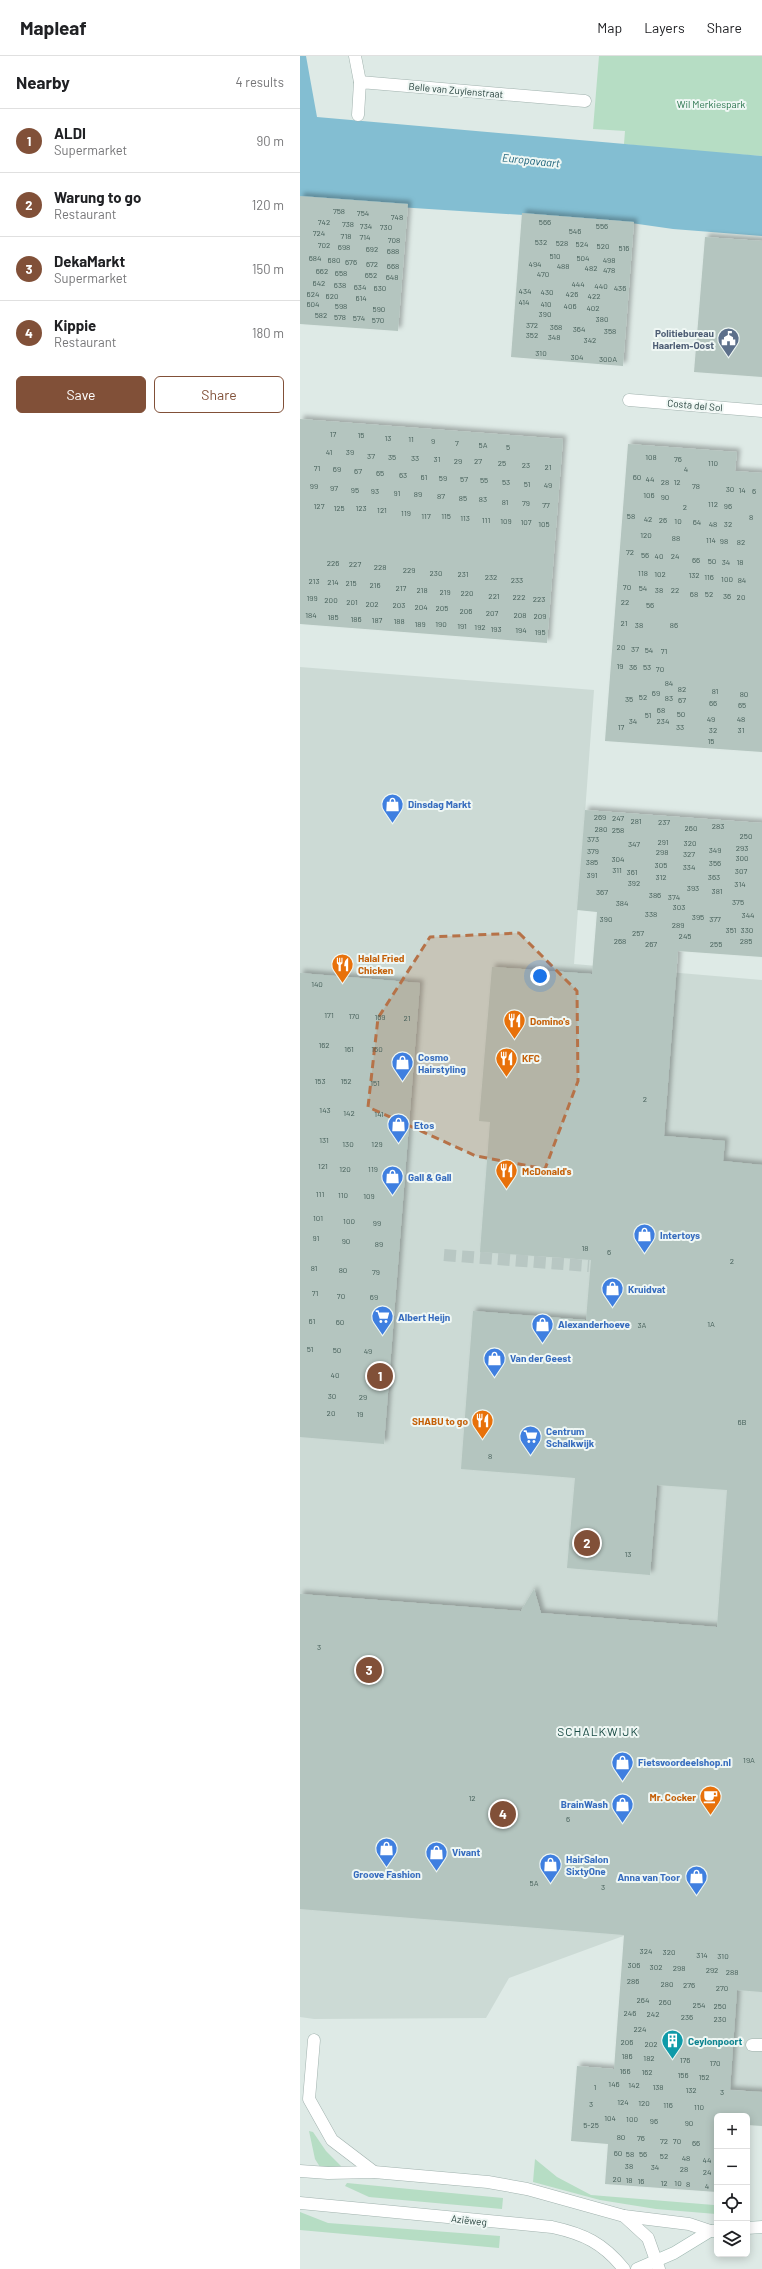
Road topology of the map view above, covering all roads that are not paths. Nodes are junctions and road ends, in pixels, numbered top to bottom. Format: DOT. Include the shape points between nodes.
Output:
graph roads {
  1 [pos="355,56"];
  2 [pos="360,82"];
  3 [pos="585,102"];
  4 [pos="358,115"];
  5 [pos="629,400"];
  6 [pos="762,411"];
  7 [pos="314,2040"];
  8 [pos="300,2171"];
  9 [pos="374,2172"];
  10 [pos="300,2203"];
  11 [pos="624,2216"];
  12 [pos="762,2227"];
  13 [pos="750,2228"];
  14 [pos="714,2231"];
  15 [pos="658,2265"];
  16 [pos="624,2269"];
  17 [pos="637,2269"];
  1 -- 2 [label="street"];
  2 -- 3 [label="street, Belle van Zuylenstraat"];
  2 -- 4 [label="street"];
  5 -- 6 [label="street, Costa del Sol"];
  7 -- 9 [label="street" via="309,2099 332,2140"];
  8 -- 9 [label="street" via="328,2174"];
  9 -- 11 [label="street" via="488,2182 528,2189"];
  10 -- 16 [label="street, Aziëweg" via="552,2227 577,2233 601,2245"];
  11 -- 14 [label="street" via="689,2224"];
  11 -- 15 [label="street" via="648,2238"];
  12 -- 13 [label="street"];
  14 -- 15 [label="street"];
  15 -- 17 [label="street"];
}
